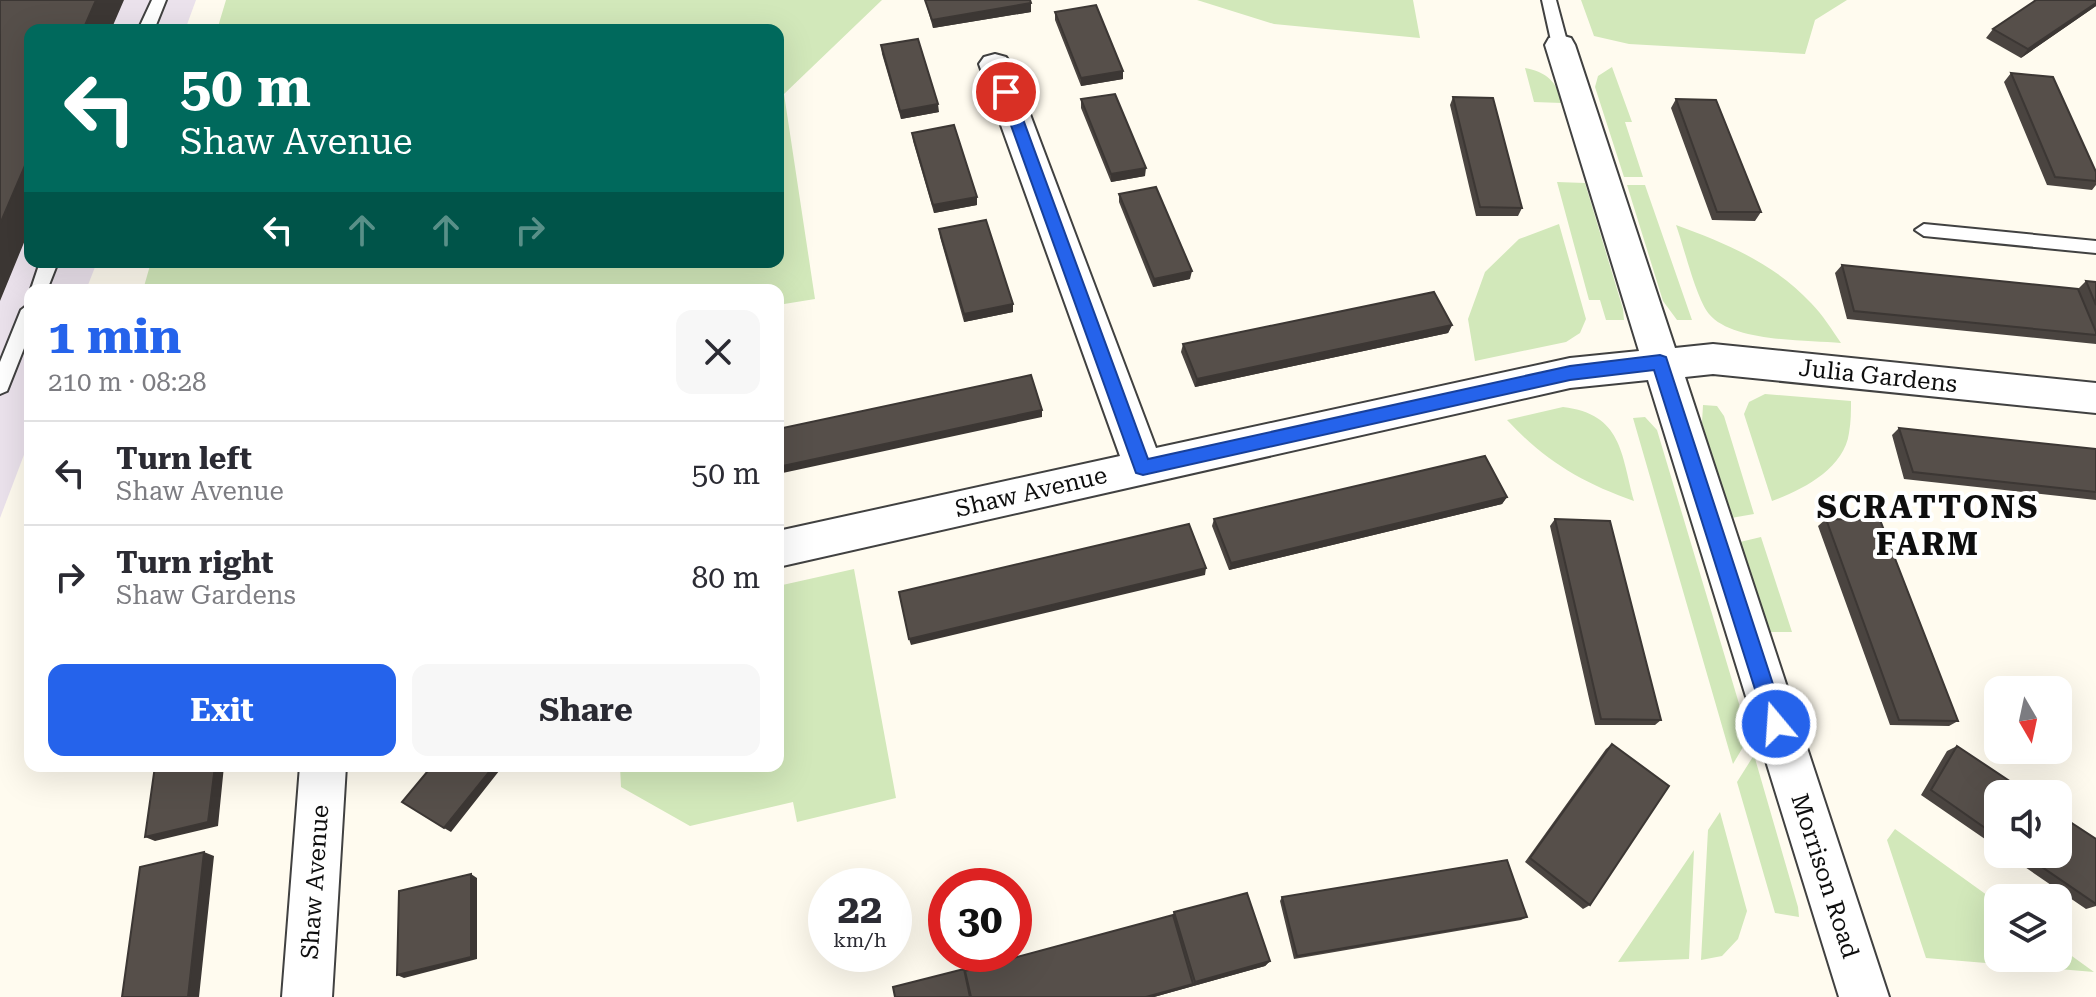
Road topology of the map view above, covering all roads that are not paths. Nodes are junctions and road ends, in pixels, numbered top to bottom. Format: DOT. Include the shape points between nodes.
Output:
graph roads {
  1 [pos="159,0"];
  2 [pos="1549,0"];
  3 [pos="149,24"];
  4 [pos="1560,45"];
  5 [pos="995,64"];
  6 [pos="1924,230"];
  7 [pos="2096,247"];
  8 [pos="24,325"];
  9 [pos="1660,362"];
  10 [pos="0,386"];
  11 [pos="2096,398"];
  12 [pos="1143,467"];
  13 [pos="784,548"];
  14 [pos="323,772"];
  15 [pos="307,997"];
  16 [pos="1864,997"];
  1 -- 3 [label="lane"];
  2 -- 4 [label="lane"];
  4 -- 9 [label="street, Morrison Road"];
  5 -- 12 [label="street"];
  6 -- 7 [label="lane"];
  8 -- 10 [label="lane"];
  9 -- 11 [label="street, Julia Gardens" via="1713,359"];
  9 -- 12 [label="street, Shaw Avenue" via="1570,373"];
  9 -- 16 [label="street, Morrison Road"];
  12 -- 13 [label="street, Shaw Avenue"];
  14 -- 15 [label="street, Shaw Avenue"];
}
